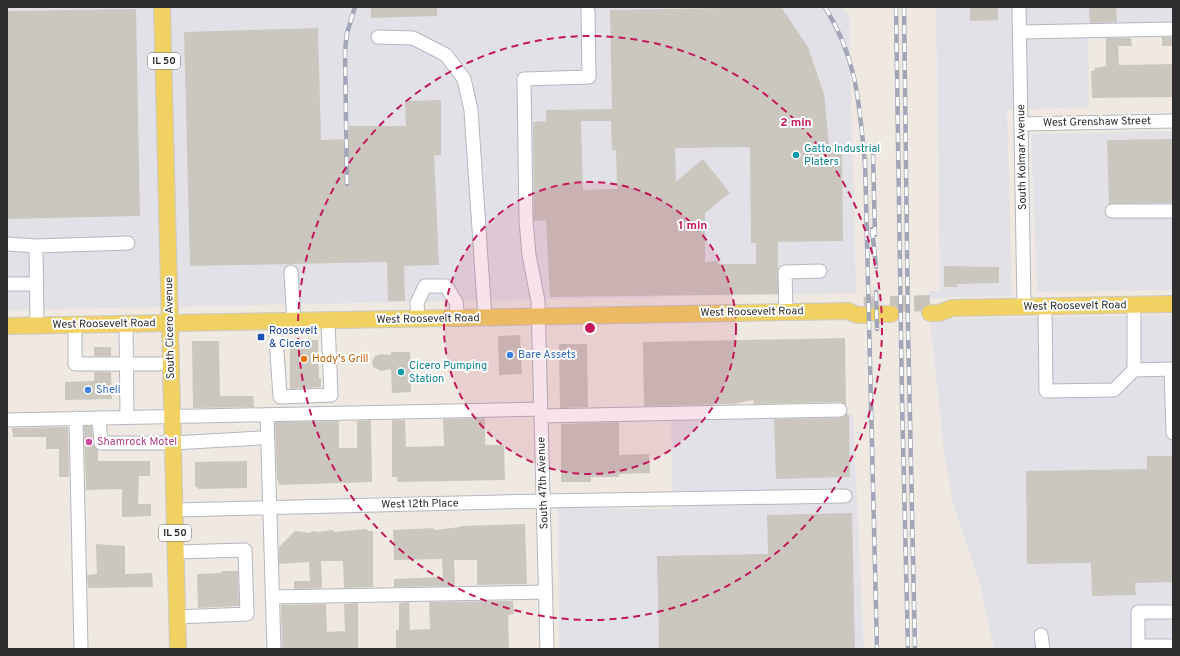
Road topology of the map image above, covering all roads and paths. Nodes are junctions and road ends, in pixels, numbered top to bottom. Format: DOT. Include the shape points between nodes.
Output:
graph roads {
  1 [pos="162,7"];
  2 [pos="1019,7"];
  3 [pos="588,11"];
  4 [pos="1173,29"];
  5 [pos="1020,32"];
  6 [pos="378,37"];
  7 [pos="1173,121"];
  8 [pos="1021,124"];
  9 [pos="1173,210"];
  10 [pos="1112,211"];
  11 [pos="128,243"];
  12 [pos="7,244"];
  13 [pos="36,246"];
  14 [pos="820,271"];
  15 [pos="291,272"];
  16 [pos="7,284"];
  17 [pos="36,284"];
  18 [pos="1173,304"];
  19 [pos="1134,305"];
  20 [pos="1024,307"];
  21 [pos="1045,307"];
  22 [pos="930,308"];
  23 [pos="878,309"];
  24 [pos="786,312"];
  25 [pos="538,317"];
  26 [pos="458,318"];
  27 [pos="485,318"];
  28 [pos="418,319"];
  29 [pos="294,321"];
  30 [pos="328,321"];
  31 [pos="275,322"];
  32 [pos="170,323"];
  33 [pos="126,324"];
  34 [pos="37,325"];
  35 [pos="75,325"];
  36 [pos="7,326"];
  37 [pos="127,364"];
  38 [pos="171,364"];
  39 [pos="1172,369"];
  40 [pos="1134,370"];
  41 [pos="840,410"];
  42 [pos="541,413"];
  43 [pos="267,415"];
  44 [pos="127,417"];
  45 [pos="172,417"];
  46 [pos="76,418"];
  47 [pos="99,418"];
  48 [pos="7,420"];
  49 [pos="1173,433"];
  50 [pos="259,438"];
  51 [pos="173,443"];
  52 [pos="845,496"];
  53 [pos="543,501"];
  54 [pos="270,508"];
  55 [pos="175,510"];
  56 [pos="176,552"];
  57 [pos="546,592"];
  58 [pos="272,597"];
  59 [pos="1173,612"];
  60 [pos="177,617"];
  61 [pos="1042,635"];
  62 [pos="1173,646"];
  63 [pos="81,649"];
  64 [pos="178,649"];
  65 [pos="274,649"];
  66 [pos="547,649"];
  67 [pos="1043,649"];
  1 -- 32 [label="main road, South Cicero Avenue / IL 50"];
  2 -- 5 [label="street, South Kolmar Avenue"];
  3 -- 25 [label="street, South 47th Avenue" via="589,77 524,79 528,255 538,301"];
  4 -- 5 [label="street"];
  5 -- 8 [label="street, South Kolmar Avenue"];
  6 -- 27 [label="street" via="413,38 446,55 464,79 471,110"];
  7 -- 8 [label="street, West Grenshaw Street"];
  8 -- 20 [label="street, South Kolmar Avenue"];
  9 -- 10 [label="street"];
  11 -- 13 [label="street"];
  12 -- 13 [label="street"];
  13 -- 17 [label="street"];
  14 -- 24 [label="street" via="785,272"];
  15 -- 29 [label="street"];
  16 -- 17 [label="street"];
  17 -- 34 [label="street"];
  18 -- 19 [label="main road, West Roosevelt Road"];
  19 -- 21 [label="main road, West Roosevelt Road"];
  19 -- 40 [label="street"];
  20 -- 21 [label="main road, West Roosevelt Road"];
  20 -- 22 [label="main road, West Roosevelt Road" via="952,308 939,303"];
  21 -- 40 [label="street" via="1046,391 1114,390"];
  23 -- 24 [label="main road, West Roosevelt Road" via="857,305 848,310"];
  24 -- 25 [label="main road, West Roosevelt Road"];
  25 -- 27 [label="main road, West Roosevelt Road"];
  25 -- 42 [label="street, South 47th Avenue"];
  26 -- 27 [label="main road, West Roosevelt Road"];
  26 -- 28 [label="main road, West Roosevelt Road"];
  26 -- 28 [label="street" via="456,302 446,286 425,286 417,303"];
  28 -- 30 [label="main road, West Roosevelt Road"];
  29 -- 30 [label="main road, West Roosevelt Road"];
  29 -- 31 [label="main road, West Roosevelt Road"];
  30 -- 31 [label="street" via="330,395 280,397"];
  31 -- 32 [label="main road, West Roosevelt Road"];
  32 -- 33 [label="main road, West Roosevelt Road"];
  32 -- 38 [label="main road, South Cicero Avenue / IL 50"];
  33 -- 35 [label="main road, West Roosevelt Road"];
  33 -- 37 [label="street"];
  34 -- 35 [label="main road, West Roosevelt Road"];
  34 -- 36 [label="main road, West Roosevelt Road"];
  35 -- 37 [label="street" via="76,364"];
  37 -- 38 [label="street"];
  37 -- 44 [label="street"];
  38 -- 45 [label="main road, South Cicero Avenue / IL 50"];
  39 -- 40 [label="street"];
  39 -- 49 [label="street"];
  41 -- 42 [label="street"];
  42 -- 43 [label="street"];
  42 -- 53 [label="street, South 47th Avenue"];
  43 -- 45 [label="street"];
  43 -- 54 [label="street"];
  44 -- 45 [label="street"];
  44 -- 47 [label="street"];
  45 -- 51 [label="main road, South Cicero Avenue / IL 50"];
  46 -- 47 [label="street"];
  46 -- 48 [label="street"];
  46 -- 63 [label="street"];
  47 -- 51 [label="street" via="101,443"];
  50 -- 51 [label="street"];
  51 -- 55 [label="main road, South Cicero Avenue / IL 50"];
  52 -- 53 [label="street, West 12th Place"];
  53 -- 54 [label="street, West 12th Place"];
  53 -- 57 [label="street, South 47th Avenue"];
  54 -- 55 [label="street, West 12th Place"];
  54 -- 58 [label="street"];
  55 -- 56 [label="main road, South Cicero Avenue / IL 50"];
  56 -- 60 [label="main road, South Cicero Avenue / IL 50"];
  56 -- 60 [label="street" via="245,550 247,614"];
  57 -- 58 [label="street"];
  57 -- 66 [label="street, South 47th Avenue"];
  58 -- 65 [label="street"];
  59 -- 62 [label="street" via="1138,612 1138,646"];
  60 -- 64 [label="main road, South Cicero Avenue / IL 50"];
  61 -- 67 [label="street"];
}
